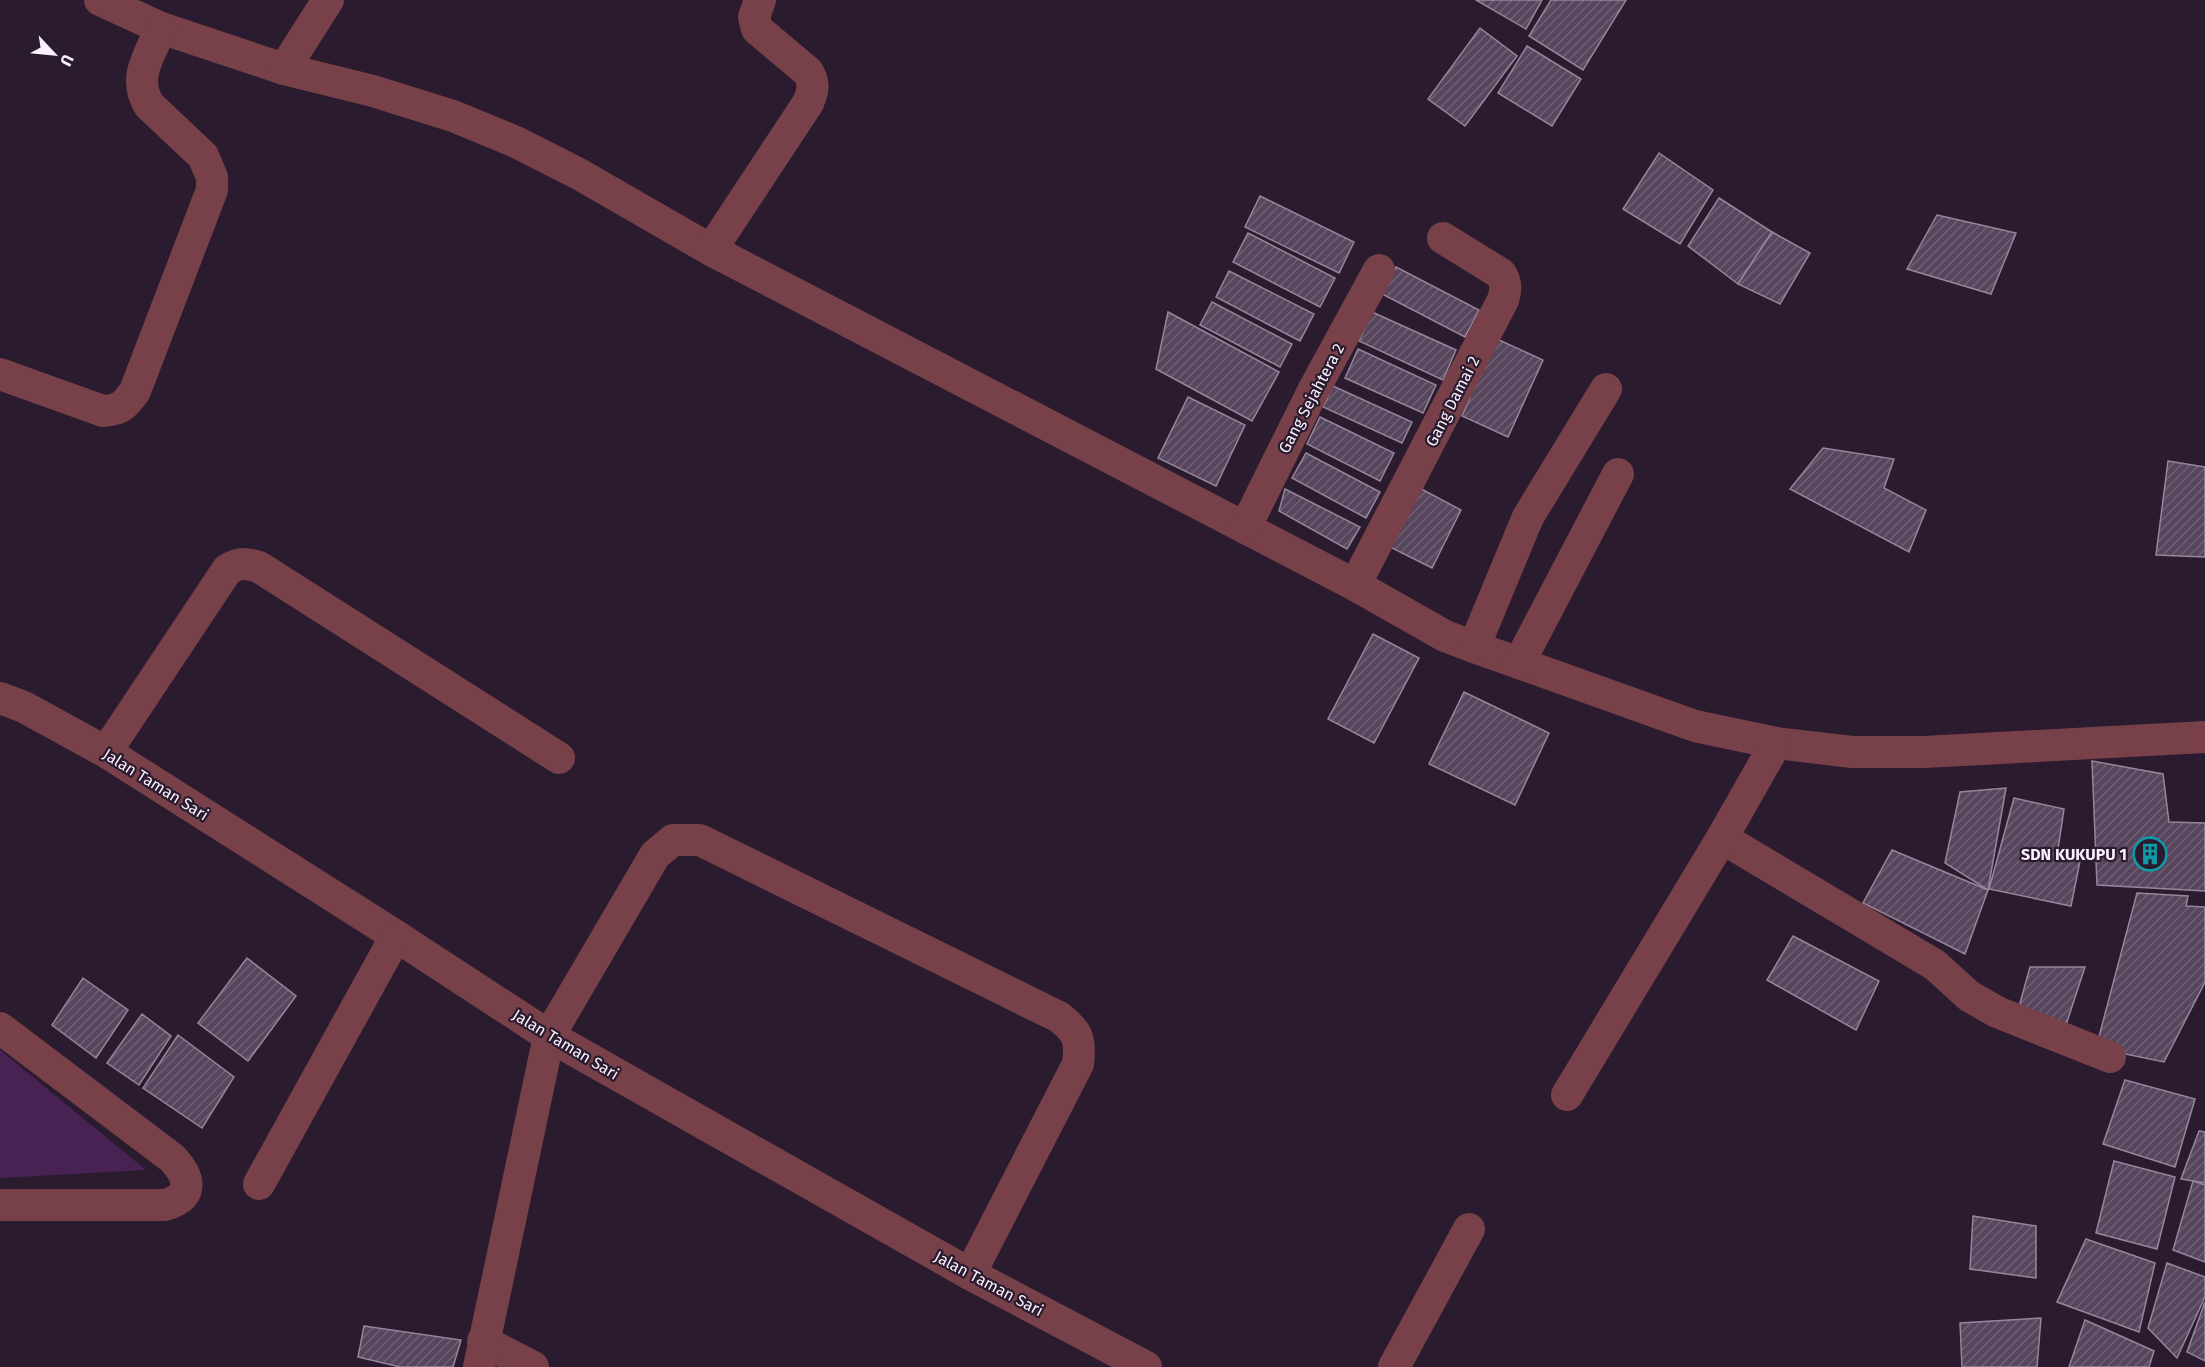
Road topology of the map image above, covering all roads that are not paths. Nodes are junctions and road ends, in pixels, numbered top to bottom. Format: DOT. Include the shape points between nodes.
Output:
graph roads {
  1 [pos="100,0"];
  2 [pos="328,0"];
  3 [pos="760,0"];
  4 [pos="162,28"];
  5 [pos="284,69"];
  6 [pos="1443,238"];
  7 [pos="711,250"];
  8 [pos="1379,270"];
  9 [pos="0,374"];
  10 [pos="1606,389"];
  11 [pos="1618,474"];
  12 [pos="1245,528"];
  13 [pos="1355,585"];
  14 [pos="1474,647"];
  15 [pos="1519,663"];
  16 [pos="0,698"];
  17 [pos="2205,736"];
  18 [pos="1776,743"];
  19 [pos="106,752"];
  20 [pos="559,759"];
  21 [pos="1722,838"];
  22 [pos="396,936"];
  23 [pos="0,1028"];
  24 [pos="549,1036"];
  25 [pos="2110,1057"];
  26 [pos="1567,1095"];
  27 [pos="259,1184"];
  28 [pos="0,1205"];
  29 [pos="1469,1229"];
  30 [pos="970,1274"];
  31 [pos="481,1354"];
  32 [pos="533,1367"];
  33 [pos="1146,1367"];
  34 [pos="1394,1367"];
  1 -- 4 [label="street"];
  2 -- 5 [label="street"];
  3 -- 7 [label="street" via="754,17 757,29 808,72 813,81 812,92"];
  4 -- 5 [label="street"];
  4 -- 9 [label="street" via="143,69 143,95 203,156 212,177 212,190 135,391 117,410 103,411"];
  5 -- 7 [label="street" via="442,113 516,142"];
  6 -- 13 [label="street, Gang Damai 2" via="1501,274 1506,290"];
  7 -- 12 [label="street"];
  8 -- 12 [label="street, Gang Sejahtera 2" via="1312,391"];
  10 -- 14 [label="street" via="1528,517"];
  11 -- 15 [label="street"];
  12 -- 13 [label="street"];
  13 -- 14 [label="street" via="1445,636"];
  14 -- 15 [label="street"];
  15 -- 18 [label="street" via="1695,726"];
  16 -- 19 [label="street, Jalan Taman Sari"];
  17 -- 18 [label="street" via="1924,752 1852,752"];
  18 -- 21 [label="street"];
  19 -- 20 [label="street" via="227,570 247,563"];
  19 -- 22 [label="street, Jalan Taman Sari"];
  21 -- 25 [label="street" via="1935,965 1969,996 1997,1012"];
  21 -- 26 [label="street"];
  22 -- 24 [label="street, Jalan Taman Sari"];
  22 -- 27 [label="street"];
  23 -- 28 [label="street" via="172,1158 188,1180 182,1197 165,1205"];
  24 -- 30 [label="street, Jalan Taman Sari"];
  24 -- 30 [label="street" via="655,855 673,840 700,840 1059,1017 1074,1028 1080,1046 1078,1064"];
  24 -- 31 [label="street"];
  29 -- 34 [label="street"];
  30 -- 33 [label="street, Jalan Taman Sari"];
  31 -- 32 [label="street"];
}
